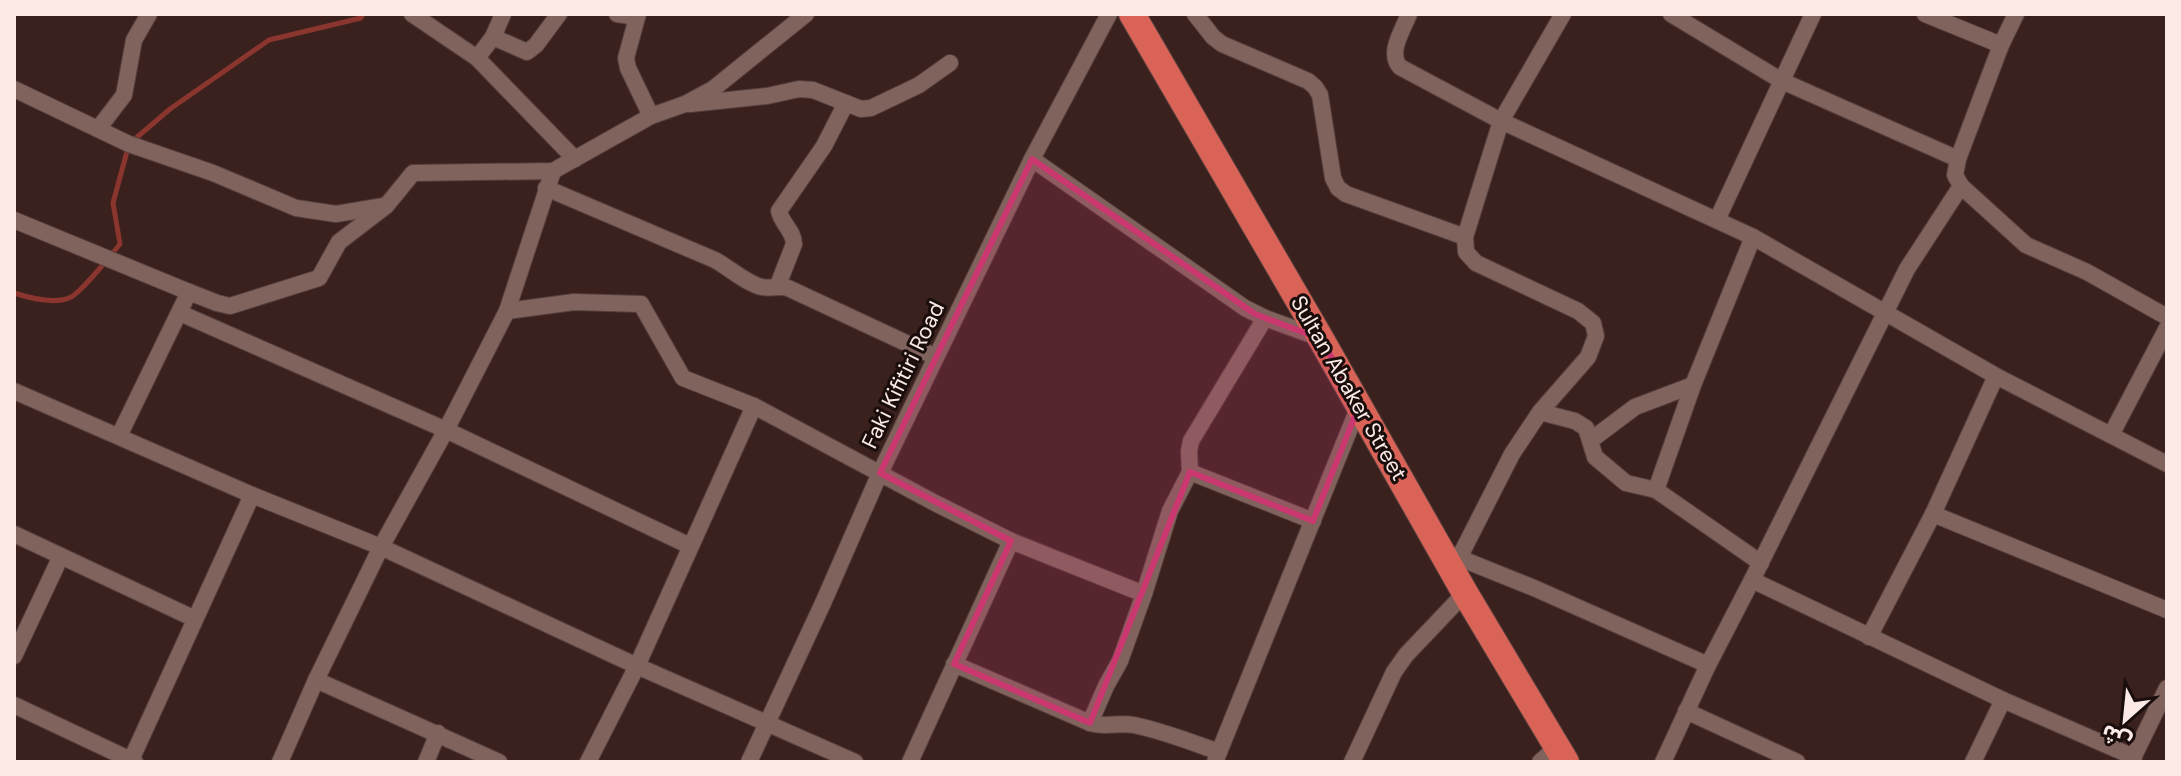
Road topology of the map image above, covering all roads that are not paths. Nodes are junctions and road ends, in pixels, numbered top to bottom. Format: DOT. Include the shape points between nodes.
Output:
graph roads {
  1 [pos="149,14"];
  2 [pos="412,14"];
  3 [pos="503,14"];
  4 [pos="559,14"];
  5 [pos="617,14"];
  6 [pos="806,14"];
  7 [pos="1109,14"];
  8 [pos="1132,14"];
  9 [pos="1195,14"];
  10 [pos="1409,14"];
  11 [pos="1563,14"];
  12 [pos="1671,14"];
  13 [pos="1813,14"];
  14 [pos="1925,14"];
  15 [pos="2016,14"];
  16 [pos="637,15"];
  17 [pos="493,37"];
  18 [pos="2001,45"];
  19 [pos="477,58"];
  20 [pos="950,63"];
  21 [pos="1782,81"];
  22 [pos="14,89"];
  23 [pos="846,103"];
  24 [pos="685,104"];
  25 [pos="651,116"];
  26 [pos="1501,121"];
  27 [pos="98,129"];
  28 [pos="575,159"];
  29 [pos="1032,159"];
  30 [pos="1958,159"];
  31 [pos="553,171"];
  32 [pos="1961,186"];
  33 [pos="546,188"];
  34 [pos="386,206"];
  35 [pos="14,220"];
  36 [pos="1717,220"];
  37 [pos="1465,237"];
  38 [pos="1753,237"];
  39 [pos="778,285"];
  40 [pos="189,292"];
  41 [pos="507,311"];
  42 [pos="1885,312"];
  43 [pos="180,313"];
  44 [pos="2167,317"];
  45 [pos="1265,318"];
  46 [pos="2167,328"];
  47 [pos="1321,339"];
  48 [pos="936,357"];
  49 [pos="1996,376"];
  50 [pos="1693,385"];
  51 [pos="14,391"];
  52 [pos="754,406"];
  53 [pos="1359,406"];
  54 [pos="1540,412"];
  55 [pos="446,430"];
  56 [pos="2111,435"];
  57 [pos="119,436"];
  58 [pos="1591,440"];
  59 [pos="2167,464"];
  60 [pos="1190,472"];
  61 [pos="880,473"];
  62 [pos="1656,490"];
  63 [pos="252,495"];
  64 [pos="1933,514"];
  65 [pos="1313,521"];
  66 [pos="14,534"];
  67 [pos="1011,541"];
  68 [pos="690,546"];
  69 [pos="381,547"];
  70 [pos="1450,554"];
  71 [pos="61,556"];
  72 [pos="1761,563"];
  73 [pos="1752,580"];
  74 [pos="1465,593"];
  75 [pos="1144,594"];
  76 [pos="2167,610"];
  77 [pos="195,619"];
  78 [pos="1869,637"];
  79 [pos="14,656"];
  80 [pos="954,664"];
  81 [pos="1708,665"];
  82 [pos="637,666"];
  83 [pos="316,680"];
  84 [pos="2167,688"];
  85 [pos="2003,700"];
  86 [pos="14,705"];
  87 [pos="1686,711"];
  88 [pos="1090,723"];
  89 [pos="766,725"];
  90 [pos="438,733"];
  91 [pos="1554,757"];
  92 [pos="1216,759"];
  93 [pos="2132,760"];
  94 [pos="133,761"];
  95 [pos="280,762"];
  96 [pos="426,762"];
  97 [pos="499,762"];
  98 [pos="588,762"];
  99 [pos="749,762"];
  100 [pos="855,762"];
  101 [pos="910,762"];
  102 [pos="1352,762"];
  103 [pos="1663,762"];
  104 [pos="1797,762"];
  105 [pos="1973,762"];
  1 -- 27 [label="street" via="134,40 124,95"];
  2 -- 19 [label="street"];
  3 -- 17 [label="street"];
  4 -- 17 [label="street" via="527,52"];
  5 -- 16 [label="street"];
  6 -- 24 [label="street" via="713,89"];
  7 -- 29 [label="street, Faki Kifitiri Road"];
  8 -- 47 [label="highway, Sultan Abaker Street"];
  9 -- 37 [label="street" via="1222,44 1315,87 1338,188"];
  10 -- 26 [label="street" via="1395,62"];
  11 -- 26 [label="street"];
  12 -- 21 [label="street"];
  13 -- 21 [label="street"];
  14 -- 18 [label="street"];
  15 -- 18 [label="street"];
  16 -- 25 [label="street" via="626,58"];
  17 -- 19 [label="street"];
  18 -- 30 [label="street"];
  19 -- 28 [label="street"];
  20 -- 23 [label="street" via="871,108"];
  21 -- 30 [label="street"];
  21 -- 36 [label="street"];
  22 -- 27 [label="street"];
  23 -- 24 [label="street" via="799,89"];
  23 -- 39 [label="street" via="779,211 794,244"];
  24 -- 25 [label="street"];
  25 -- 28 [label="street"];
  26 -- 36 [label="street"];
  26 -- 37 [label="street"];
  27 -- 34 [label="street" via="296,208 336,214"];
  28 -- 31 [label="street"];
  29 -- 45 [label="street"];
  29 -- 48 [label="street, Faki Kifitiri Road"];
  30 -- 32 [label="street" via="1955,175"];
  31 -- 33 [label="street"];
  31 -- 34 [label="street" via="413,173"];
  32 -- 42 [label="street"];
  32 -- 44 [label="street" via="2026,245"];
  33 -- 39 [label="street" via="715,260 753,284"];
  33 -- 41 [label="street"];
  34 -- 40 [label="street" via="339,242 319,278 230,306"];
  35 -- 40 [label="street"];
  36 -- 38 [label="street"];
  37 -- 54 [label="street" via="1466,252 1476,263 1593,323 1596,336 1588,357"];
  38 -- 42 [label="street"];
  38 -- 50 [label="street"];
  39 -- 48 [label="street"];
  40 -- 43 [label="street"];
  41 -- 52 [label="street" via="574,302 641,304 683,378"];
  41 -- 55 [label="street"];
  42 -- 49 [label="street"];
  42 -- 72 [label="street"];
  43 -- 55 [label="street"];
  43 -- 57 [label="street"];
  45 -- 47 [label="street"];
  45 -- 60 [label="street" via="1191,441"];
  46 -- 56 [label="street"];
  47 -- 53 [label="highway, Sultan Abaker Street"];
  48 -- 61 [label="street, Faki Kifitiri Road"];
  49 -- 56 [label="street"];
  49 -- 64 [label="street"];
  50 -- 58 [label="street" via="1635,407"];
  50 -- 62 [label="street"];
  51 -- 57 [label="street"];
  52 -- 61 [label="street"];
  52 -- 68 [label="street"];
  53 -- 65 [label="street"];
  53 -- 70 [label="highway, Sultan Abaker Street"];
  54 -- 58 [label="street" via="1575,421"];
  54 -- 70 [label="street"];
  55 -- 68 [label="street"];
  55 -- 69 [label="street"];
  56 -- 59 [label="street"];
  57 -- 63 [label="street"];
  58 -- 62 [label="street" via="1595,457 1626,483"];
  60 -- 65 [label="street"];
  60 -- 75 [label="street" via="1170,511"];
  61 -- 67 [label="street"];
  61 -- 89 [label="street, Faki Kifitiri Road"];
  62 -- 72 [label="street"];
  63 -- 69 [label="street"];
  63 -- 77 [label="street"];
  64 -- 76 [label="street"];
  64 -- 78 [label="street"];
  65 -- 92 [label="street"];
  66 -- 71 [label="street"];
  67 -- 75 [label="street"];
  67 -- 80 [label="street"];
  68 -- 82 [label="street"];
  69 -- 82 [label="street"];
  69 -- 83 [label="street"];
  70 -- 74 [label="highway, Sultan Abaker Street"];
  70 -- 81 [label="street"];
  71 -- 77 [label="street"];
  71 -- 79 [label="street"];
  72 -- 73 [label="street"];
  73 -- 78 [label="street"];
  73 -- 81 [label="street"];
  74 -- 91 [label="highway, Sultan Abaker Street"];
  74 -- 102 [label="street" via="1394,672"];
  75 -- 88 [label="street"];
  77 -- 94 [label="street"];
  78 -- 85 [label="street"];
  80 -- 88 [label="street"];
  80 -- 101 [label="street"];
  81 -- 87 [label="street"];
  82 -- 89 [label="street"];
  82 -- 98 [label="street"];
  83 -- 90 [label="street"];
  83 -- 95 [label="street"];
  84 -- 93 [label="street"];
  85 -- 93 [label="street"];
  85 -- 105 [label="street"];
  86 -- 94 [label="street"];
  87 -- 103 [label="street"];
  87 -- 104 [label="street"];
  88 -- 92 [label="street" via="1134,725 1175,736"];
  89 -- 99 [label="street, Faki Kifitiri Road"];
  89 -- 100 [label="street"];
  90 -- 96 [label="street"];
  90 -- 97 [label="street"];
}
